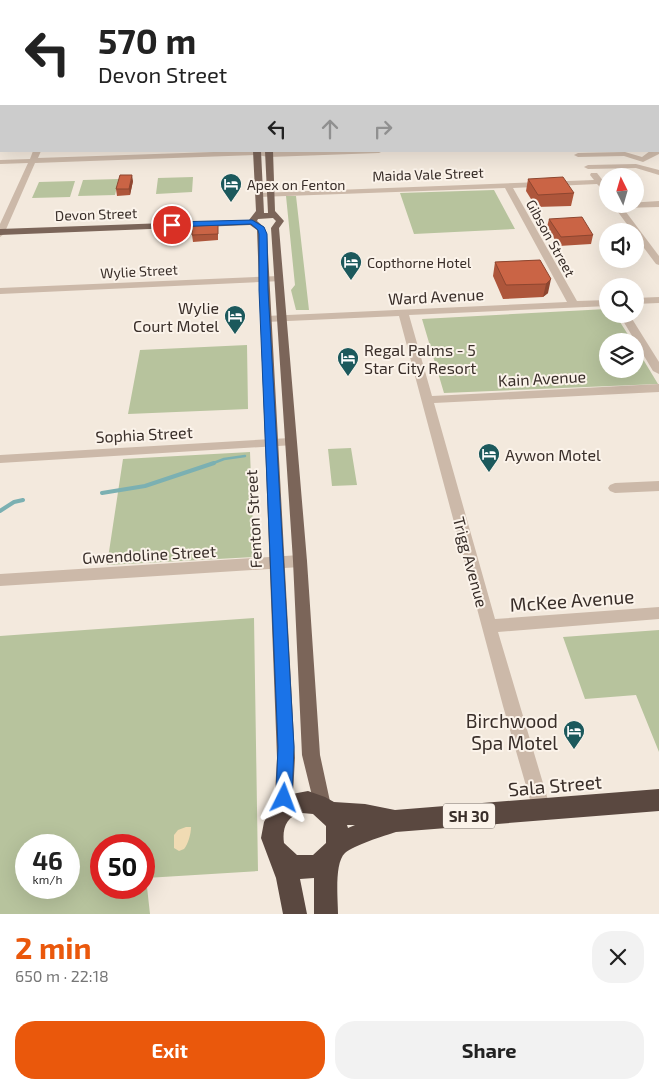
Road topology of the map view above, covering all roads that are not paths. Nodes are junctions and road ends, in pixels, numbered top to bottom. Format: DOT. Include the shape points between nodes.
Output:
graph roads {
  1 [pos="37,152"];
  2 [pos="257,152"];
  3 [pos="324,152"];
  4 [pos="659,152"];
  5 [pos="269,153"];
  6 [pos="577,153"];
  7 [pos="33,160"];
  8 [pos="644,160"];
  9 [pos="0,162"];
  10 [pos="636,166"];
  11 [pos="588,167"];
  12 [pos="659,173"];
  13 [pos="599,182"];
  14 [pos="507,185"];
  15 [pos="271,194"];
  16 [pos="259,195"];
  17 [pos="644,204"];
  18 [pos="659,204"];
  19 [pos="622,213"];
  20 [pos="276,220"];
  21 [pos="256,221"];
  22 [pos="0,233"];
  23 [pos="648,247"];
  24 [pos="659,247"];
  25 [pos="659,262"];
  26 [pos="264,279"];
  27 [pos="279,279"];
  28 [pos="0,291"];
  29 [pos="659,300"];
  30 [pos="644,301"];
  31 [pos="599,303"];
  32 [pos="573,304"];
  33 [pos="403,312"];
  34 [pos="282,318"];
  35 [pos="266,319"];
  36 [pos="630,323"];
  37 [pos="658,367"];
  38 [pos="659,388"];
  39 [pos="427,400"];
  40 [pos="290,442"];
  41 [pos="272,443"];
  42 [pos="0,459"];
  43 [pos="659,486"];
  44 [pos="614,488"];
  45 [pos="300,561"];
  46 [pos="278,563"];
  47 [pos="0,580"];
  48 [pos="659,614"];
  49 [pos="489,626"];
  50 [pos="659,800"];
  51 [pos="326,809"];
  52 [pos="542,810"];
  53 [pos="283,812"];
  54 [pos="396,821"];
  55 [pos="333,851"];
  56 [pos="281,858"];
  57 [pos="295,914"];
  58 [pos="326,914"];
  1 -- 7 [label="street"];
  2 -- 5 [label="street"];
  2 -- 7 [label="street"];
  2 -- 16 [label="main road, Fenton Street"];
  3 -- 5 [label="street"];
  4 -- 8 [label="street"];
  5 -- 15 [label="main road"];
  6 -- 8 [label="street" via="625,154"];
  6 -- 11 [label="street"];
  7 -- 9 [label="street"];
  7 -- 22 [label="street"];
  8 -- 10 [label="street"];
  10 -- 11 [label="street"];
  10 -- 12 [label="street"];
  11 -- 13 [label="street"];
  13 -- 14 [label="street, Maida Vale Street"];
  14 -- 15 [label="street, Maida Vale Street"];
  14 -- 32 [label="street, Gibson Street"];
  15 -- 16 [label="street, Maida Vale Street"];
  15 -- 20 [label="main road" via="271,211"];
  16 -- 21 [label="main road, Fenton Street"];
  17 -- 18 [label="street"];
  19 -- 23 [label="street"];
  20 -- 21 [label="main road, Devon Street" via="267,228"];
  20 -- 27 [label="main road"];
  21 -- 22 [label="main road, Devon Street"];
  21 -- 26 [label="main road, Fenton Street" via="263,234"];
  23 -- 24 [label="street"];
  23 -- 25 [label="street"];
  26 -- 27 [label="street, Wylie Street"];
  26 -- 28 [label="street, Wylie Street"];
  26 -- 35 [label="main road, Fenton Street"];
  27 -- 34 [label="main road"];
  29 -- 30 [label="street"];
  31 -- 32 [label="street, Ward Avenue"];
  32 -- 33 [label="street, Ward Avenue"];
  33 -- 34 [label="street, Ward Avenue"];
  33 -- 39 [label="street, Trigg Avenue"];
  34 -- 35 [label="street, Ward Avenue"];
  34 -- 40 [label="main road"];
  35 -- 41 [label="main road, Fenton Street"];
  36 -- 37 [label="street"];
  38 -- 39 [label="street, Kain Avenue"];
  39 -- 49 [label="street, Trigg Avenue"];
  40 -- 41 [label="street, Sophia Street"];
  40 -- 45 [label="main road"];
  41 -- 42 [label="street, Sophia Street"];
  41 -- 46 [label="main road, Fenton Street"];
  43 -- 44 [label="street"];
  45 -- 46 [label="street, Gwendoline Street"];
  45 -- 51 [label="main road" via="311,755"];
  46 -- 47 [label="street, Gwendoline Street"];
  46 -- 53 [label="main road, Fenton Street" via="286,758"];
  48 -- 49 [label="street, McKee Avenue"];
  49 -- 52 [label="street, Trigg Avenue"];
  50 -- 52 [label="highway, Sala Street / SH 30"];
  51 -- 53 [label="highway, SH 30" via="306,802 290,806"];
  51 -- 54 [label="highway, Sala Street / SH 30"];
  51 -- 55 [label="highway" via="338,828"];
  52 -- 54 [label="highway, Sala Street / SH 30"];
  53 -- 56 [label="highway" via="275,824 273,838"];
  54 -- 55 [label="highway, Sala Street / SH 30" via="370,830"];
  55 -- 56 [label="highway, SH 30" via="323,863 309,868 294,866"];
  55 -- 58 [label="highway" via="326,876"];
  56 -- 57 [label="highway"];
}
